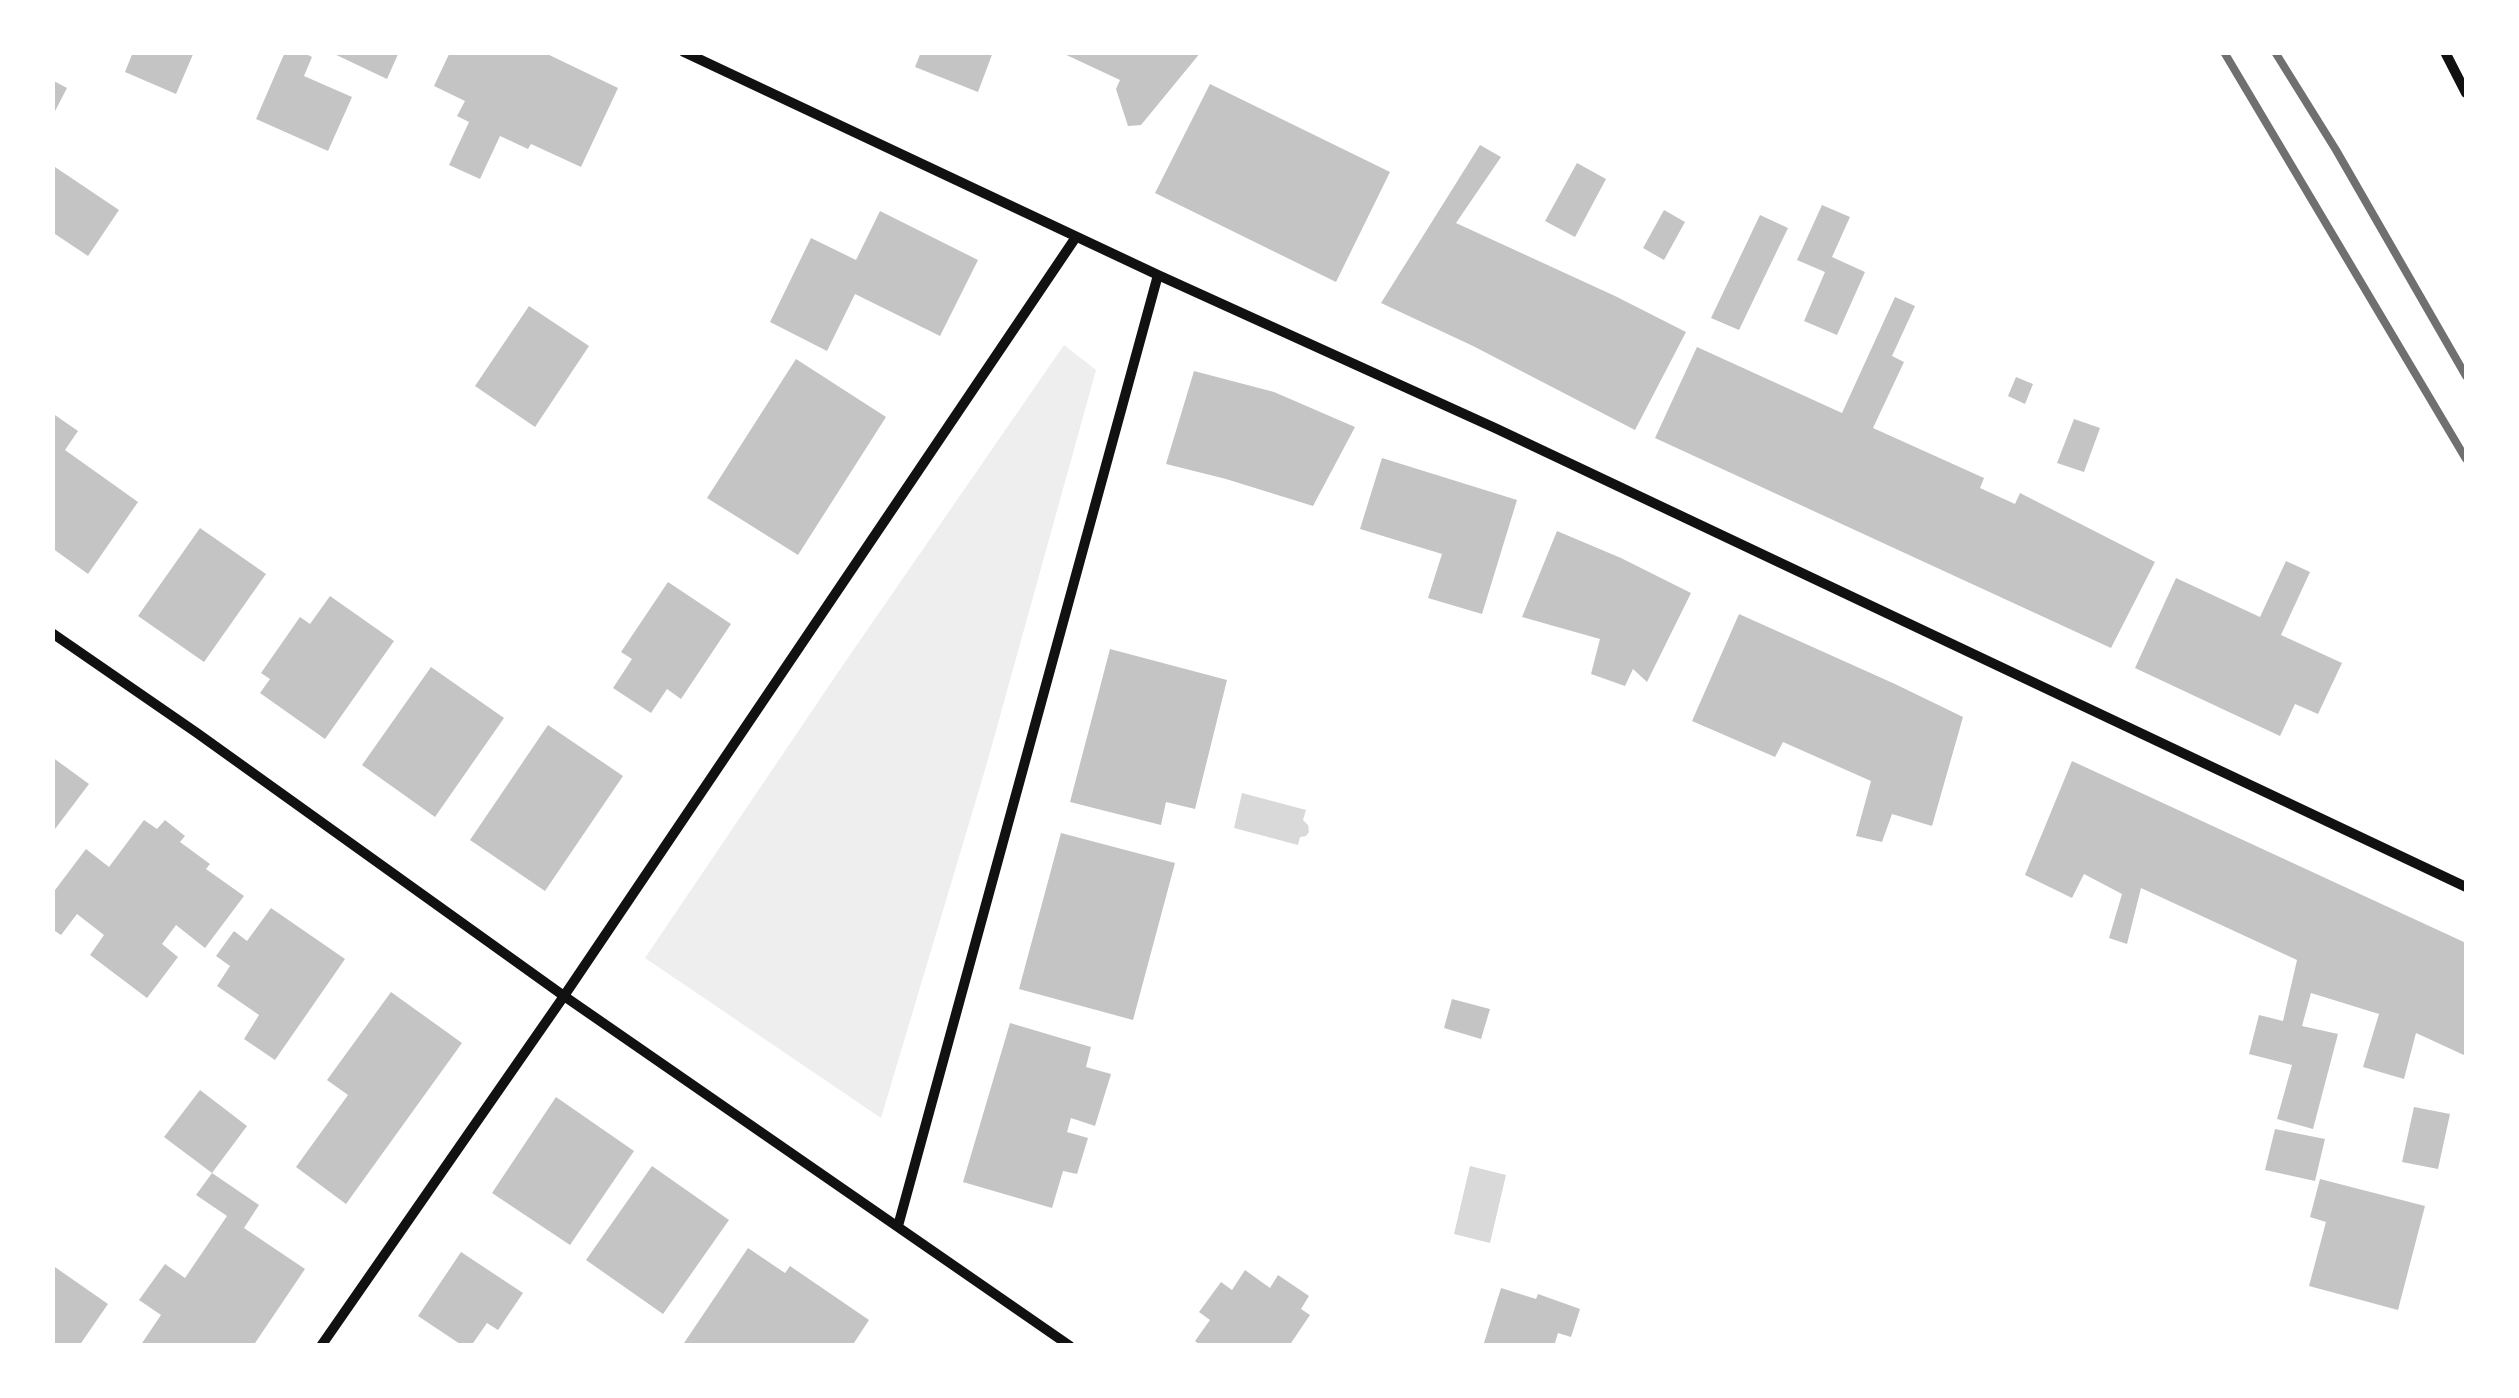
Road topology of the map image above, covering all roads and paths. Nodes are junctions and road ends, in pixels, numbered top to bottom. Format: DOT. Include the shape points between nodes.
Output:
graph roads {
  1 [pos="684,52"];
  2 [pos="2445,52"];
  3 [pos="2466,92"];
  4 [pos="1076,238"];
  5 [pos="1158,275"];
  6 [pos="52,633"];
  7 [pos="2466,887"];
  8 [pos="564,996"];
  9 [pos="898,1226"];
  10 [pos="321,1346"];
  11 [pos="1070,1346"];
  1 -- 4 [label="street"];
  2 -- 3 [label="street"];
  4 -- 5 [label="street"];
  4 -- 8 [label="street"];
  5 -- 7 [label="street"];
  5 -- 9 [label="street"];
  6 -- 8 [label="street"];
  8 -- 9 [label="street"];
  8 -- 10 [label="street"];
  9 -- 11 [label="street"];
}
